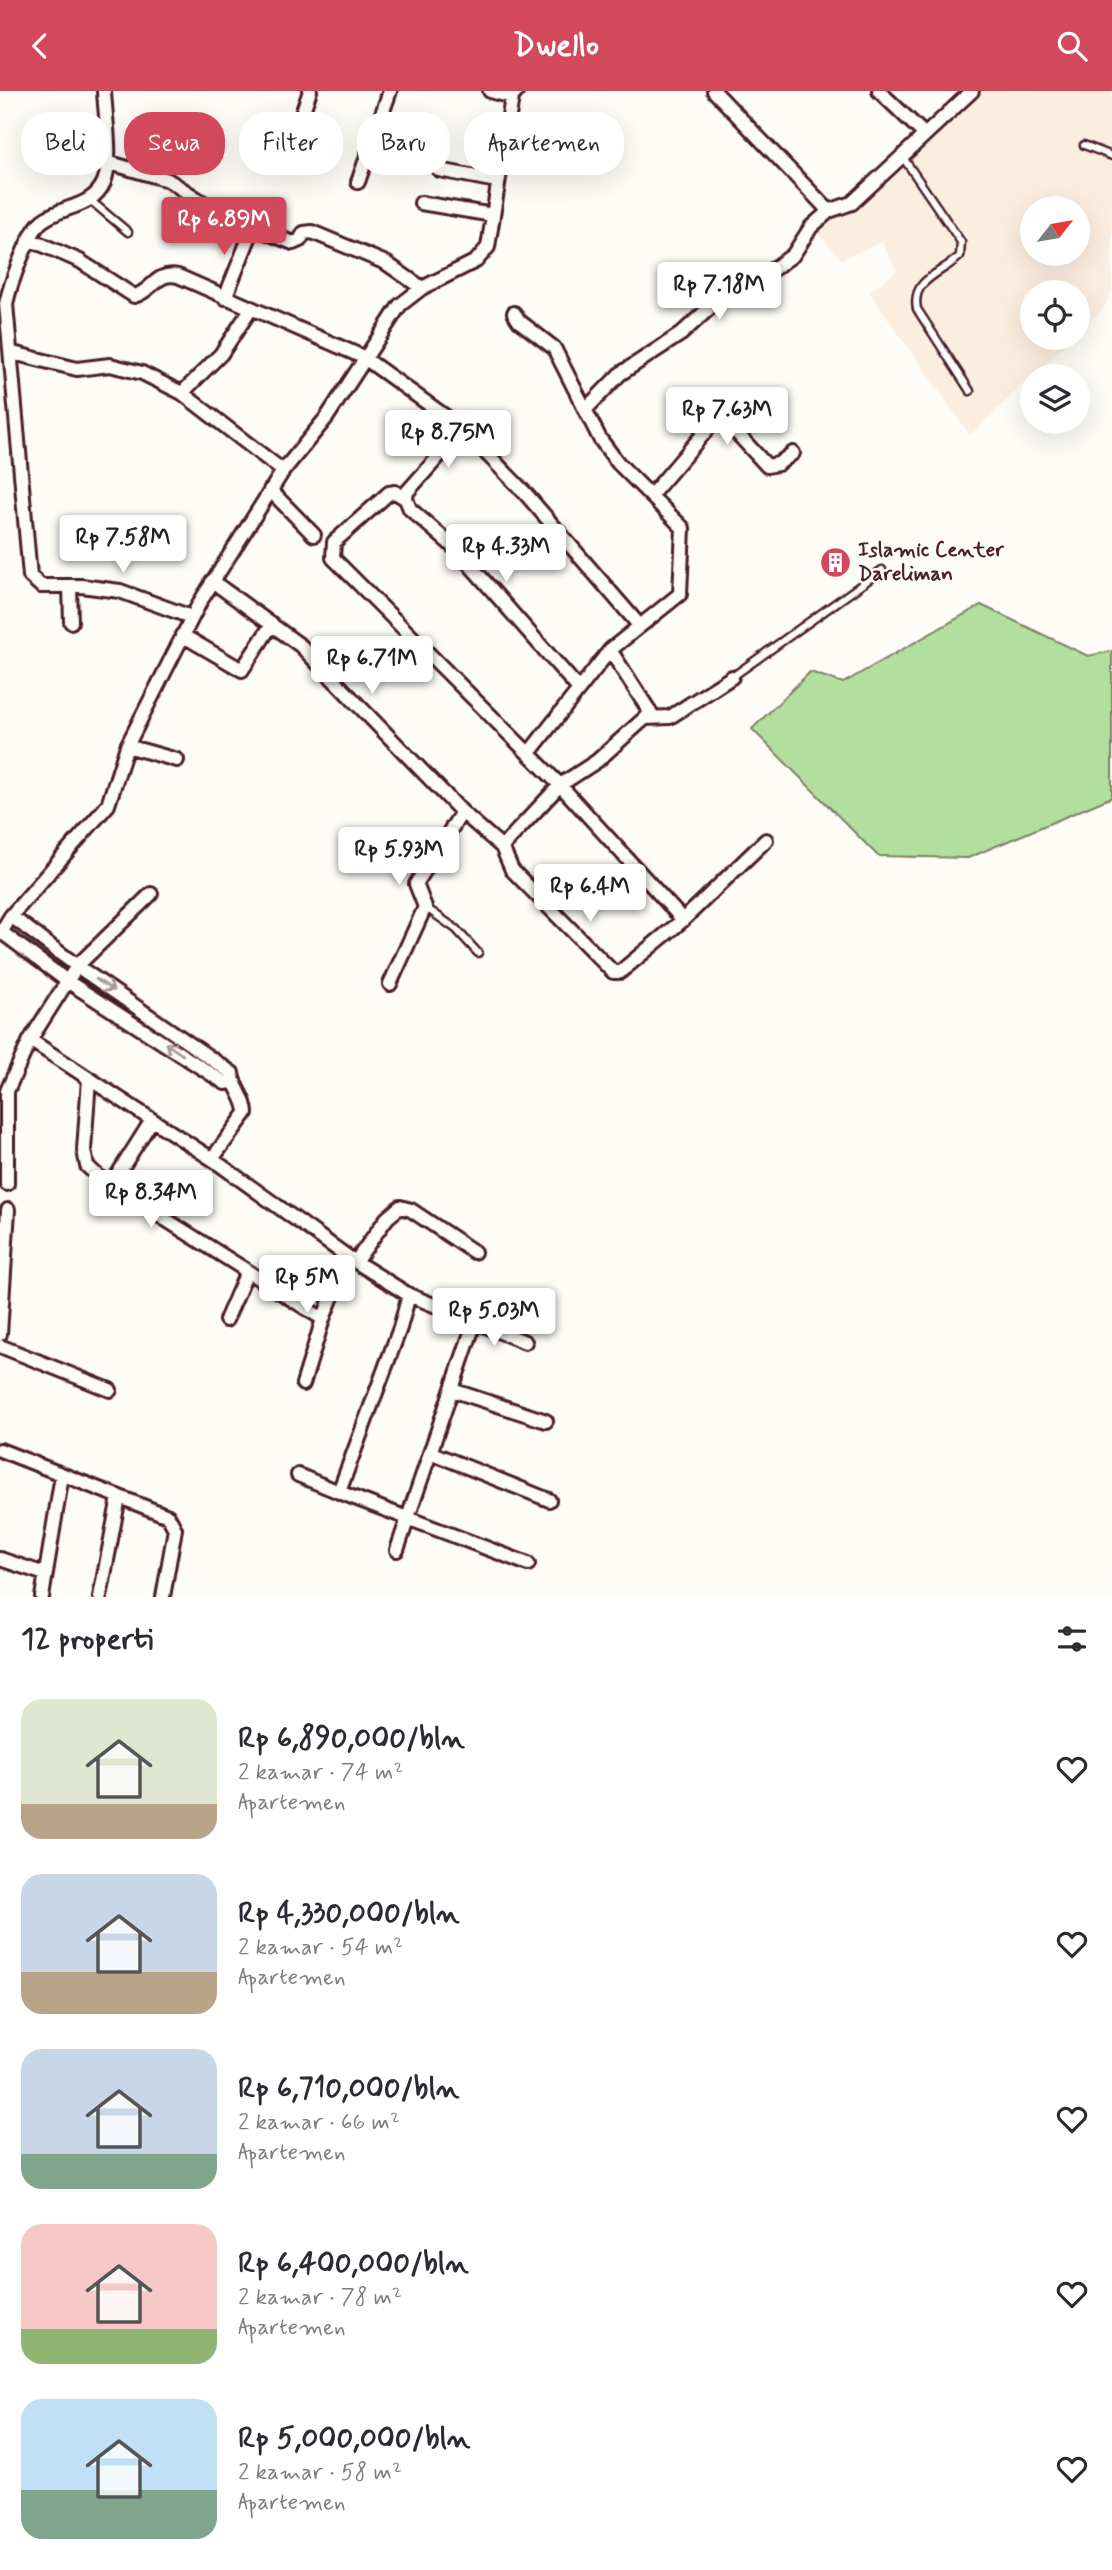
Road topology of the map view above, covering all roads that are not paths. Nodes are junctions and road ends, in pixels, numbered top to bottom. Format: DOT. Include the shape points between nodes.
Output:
graph roads {
  1 [pos="104,91"];
  2 [pos="310,91"];
  3 [pos="390,91"];
  4 [pos="490,91"];
  5 [pos="714,91"];
  6 [pos="879,91"];
  7 [pos="972,91"];
  8 [pos="515,94"];
  9 [pos="105,112"];
  10 [pos="303,112"];
  11 [pos="925,135"];
  12 [pos="1084,145"];
  13 [pos="902,156"];
  14 [pos="1112,156"];
  15 [pos="110,163"];
  16 [pos="450,172"];
  17 [pos="105,175"];
  18 [pos="497,181"];
  19 [pos="358,182"];
  20 [pos="90,200"];
  21 [pos="421,203"];
  22 [pos="829,211"];
  23 [pos="493,215"];
  24 [pos="253,228"];
  25 [pos="128,232"];
  26 [pos="31,240"];
  27 [pos="422,288"];
  28 [pos="225,298"];
  29 [pos="251,309"];
  30 [pos="514,313"];
  31 [pos="13,353"];
  32 [pos="363,357"];
  33 [pos="970,391"];
  34 [pos="182,393"];
  35 [pos="585,411"];
  36 [pos="463,429"];
  37 [pos="793,453"];
  38 [pos="283,471"];
  39 [pos="270,490"];
  40 [pos="652,494"];
  41 [pos="406,499"];
  42 [pos="314,535"];
  43 [pos="882,569"];
  44 [pos="212,581"];
  45 [pos="70,587"];
  46 [pos="191,617"];
  47 [pos="71,622"];
  48 [pos="272,624"];
  49 [pos="639,625"];
  50 [pos="182,635"];
  51 [pos="610,650"];
  52 [pos="732,677"];
  53 [pos="578,688"];
  54 [pos="652,715"];
  55 [pos="127,746"];
  56 [pos="528,754"];
  57 [pos="177,760"];
  58 [pos="560,785"];
  59 [pos="462,813"];
  60 [pos="766,840"];
  61 [pos="502,847"];
  62 [pos="151,894"];
  63 [pos="425,907"];
  64 [pos="10,916"];
  65 [pos="683,920"];
  66 [pos="1,932"];
  67 [pos="478,953"];
  68 [pos="77,966"];
  69 [pos="67,981"];
  70 [pos="390,984"];
  71 [pos="160,1022"];
  72 [pos="152,1034"];
  73 [pos="30,1040"];
  74 [pos="89,1079"];
  75 [pos="231,1082"];
  76 [pos="152,1120"];
  77 [pos="212,1159"];
  78 [pos="7,1184"];
  79 [pos="111,1185"];
  80 [pos="8,1210"];
  81 [pos="474,1252"];
  82 [pos="352,1259"];
  83 [pos="247,1272"];
  84 [pos="409,1295"];
  85 [pos="323,1319"];
  86 [pos="226,1320"];
  87 [pos="474,1324"];
  88 [pos="0,1334"];
  89 [pos="525,1342"];
  90 [pos="0,1346"];
  91 [pos="303,1384"];
  92 [pos="110,1390"];
  93 [pos="452,1390"];
  94 [pos="546,1421"];
  95 [pos="0,1450"];
  96 [pos="432,1453"];
  97 [pos="62,1475"];
  98 [pos="298,1475"];
  99 [pos="339,1492"];
  100 [pos="119,1497"];
  101 [pos="549,1500"];
  102 [pos="406,1517"];
  103 [pos="397,1550"];
  104 [pos="0,1559"];
  105 [pos="528,1564"];
  106 [pos="45,1574"];
  107 [pos="42,1597"];
  108 [pos="100,1597"];
  109 [pos="163,1597"];
  1 -- 9 [label="street"];
  2 -- 10 [label="street"];
  3 -- 19 [label="street"];
  4 -- 8 [label="street"];
  5 -- 22 [label="street"];
  6 -- 11 [label="street"];
  7 -- 11 [label="street"];
  8 -- 18 [label="street"];
  11 -- 13 [label="street"];
  12 -- 14 [label="lane"];
  13 -- 22 [label="street" via="852,203"];
  13 -- 33 [label="lane" via="961,242 960,256 923,281 915,298 917,309"];
  15 -- 24 [label="street" via="168,180 224,216"];
  16 -- 18 [label="street"];
  17 -- 20 [label="street"];
  18 -- 23 [label="street"];
  20 -- 25 [label="lane"];
  20 -- 26 [label="street" via="47,218"];
  21 -- 23 [label="street"];
  22 -- 35 [label="street" via="811,227 793,255 758,280 721,297 676,338 620,374"];
  23 -- 27 [label="street" via="484,254"];
  24 -- 27 [label="street" via="293,243 312,232 386,263"];
  24 -- 28 [label="street"];
  26 -- 28 [label="street" via="80,261 134,296 167,273"];
  26 -- 31 [label="street" via="6,304"];
  27 -- 32 [label="street" via="400,305"];
  28 -- 29 [label="street"];
  29 -- 32 [label="street"];
  29 -- 34 [label="street" via="221,354"];
  30 -- 35 [label="street" via="554,348"];
  31 -- 34 [label="street" via="81,370 110,365 126,368"];
  31 -- 45 [label="street" via="30,576 41,586"];
  32 -- 36 [label="street"];
  32 -- 38 [label="street" via="327,417"];
  34 -- 38 [label="street"];
  35 -- 40 [label="street" via="618,463"];
  36 -- 41 [label="street" via="407,492"];
  36 -- 49 [label="street"];
  37 -- 40 [label="street" via="767,466 718,418"];
  38 -- 39 [label="street"];
  39 -- 42 [label="street"];
  39 -- 44 [label="street"];
  40 -- 49 [label="street" via="683,528 682,583 680,594"];
  41 -- 53 [label="street" via="410,509 456,549"];
  41 -- 56 [label="street" via="389,493 334,542 333,558"];
  43 -- 52 [label="lane"];
  44 -- 46 [label="street"];
  44 -- 48 [label="street"];
  45 -- 46 [label="street" via="120,591"];
  45 -- 47 [label="street"];
  46 -- 50 [label="street"];
  48 -- 50 [label="street" via="243,670"];
  48 -- 59 [label="street" via="301,646"];
  49 -- 51 [label="street"];
  50 -- 55 [label="street"];
  51 -- 53 [label="street"];
  51 -- 54 [label="street"];
  52 -- 54 [label="street" via="670,717"];
  53 -- 56 [label="street"];
  54 -- 58 [label="street"];
  55 -- 57 [label="street"];
  55 -- 64 [label="street" via="100,816"];
  56 -- 58 [label="street"];
  58 -- 61 [label="street"];
  58 -- 65 [label="street"];
  59 -- 61 [label="street"];
  59 -- 63 [label="street" via="416,884"];
  60 -- 65 [label="street"];
  61 -- 65 [label="street" via="512,870 613,972 620,972"];
  62 -- 68 [label="street"];
  63 -- 67 [label="lane" via="456,929"];
  63 -- 70 [label="street"];
  64 -- 66 [label="street"];
  64 -- 68 [label="street"];
  66 -- 69 [label="street"];
  68 -- 69 [label="street"];
  68 -- 71 [label="street, one-way"];
  69 -- 72 [label="street"];
  69 -- 73 [label="street"];
  71 -- 72 [label="street"];
  71 -- 75 [label="street" via="229,1070"];
  75 -- 72 [label="street, one-way" via="225,1083"];
  73 -- 74 [label="street"];
  73 -- 78 [label="street" via="7,1091"];
  74 -- 76 [label="street"];
  74 -- 79 [label="street" via="85,1161"];
  75 -- 77 [label="street" via="246,1113"];
  76 -- 77 [label="street"];
  76 -- 79 [label="street"];
  77 -- 82 [label="street"];
  79 -- 83 [label="street"];
  80 -- 88 [label="street"];
  81 -- 82 [label="street" via="400,1207"];
  82 -- 84 [label="street"];
  82 -- 85 [label="street"];
  83 -- 85 [label="street"];
  83 -- 86 [label="street"];
  84 -- 87 [label="street"];
  84 -- 99 [label="street"];
  85 -- 91 [label="street"];
  87 -- 89 [label="street"];
  87 -- 93 [label="street"];
  90 -- 92 [label="street"];
  93 -- 94 [label="street"];
  93 -- 96 [label="street"];
  95 -- 97 [label="street"];
  96 -- 101 [label="street"];
  96 -- 102 [label="street"];
  97 -- 100 [label="street"];
  97 -- 106 [label="street"];
  98 -- 99 [label="street"];
  99 -- 102 [label="street"];
  100 -- 108 [label="street"];
  100 -- 109 [label="street" via="158,1510 173,1523"];
  102 -- 103 [label="street"];
  102 -- 105 [label="street"];
  104 -- 106 [label="street"];
  106 -- 107 [label="street"];
}
